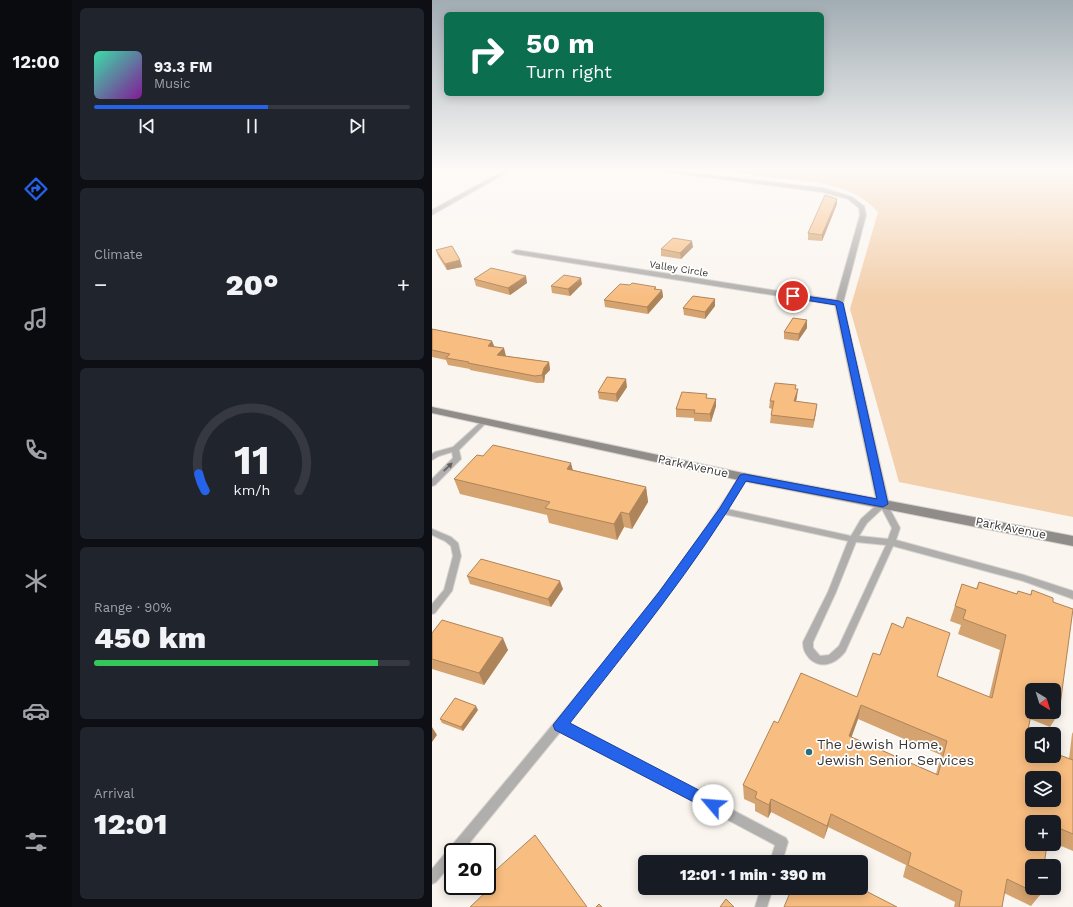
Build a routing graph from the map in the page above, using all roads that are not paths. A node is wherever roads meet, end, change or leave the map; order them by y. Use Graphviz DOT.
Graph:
graph roads {
  1 [pos="863,212"];
  2 [pos="516,252"];
  3 [pos="839,303"];
  4 [pos="432,410"];
  5 [pos="485,421"];
  6 [pos="456,448"];
  7 [pos="432,458"];
  8 [pos="744,477"];
  9 [pos="432,483"];
  10 [pos="883,504"];
  11 [pos="724,510"];
  12 [pos="432,532"];
  13 [pos="853,539"];
  14 [pos="1073,541"];
  15 [pos="891,542"];
  16 [pos="1073,595"];
  17 [pos="432,610"];
  18 [pos="560,725"];
  19 [pos="461,843"];
  20 [pos="778,855"];
  21 [pos="444,863"];
  22 [pos="432,878"];
  23 [pos="765,895"];
  24 [pos="761,907"];
  1 -- 3 [label="street"];
  2 -- 3 [label="street, Valley Circle"];
  3 -- 10 [label="street"];
  4 -- 5 [label="main road, Park Avenue"];
  5 -- 6 [label="lane"];
  5 -- 8 [label="main road, Park Avenue"];
  6 -- 7 [label="lane"];
  9 -- 6 [label="lane, one-way"];
  8 -- 10 [label="main road, Park Avenue"];
  8 -- 11 [label="lane"];
  10 -- 13 [label="lane"];
  10 -- 14 [label="main road, Park Avenue"];
  10 -- 15 [label="lane"];
  11 -- 13 [label="lane"];
  11 -- 18 [label="lane"];
  12 -- 17 [label="lane"];
  13 -- 15 [label="lane"];
  13 -- 15 [label="lane"];
  15 -- 16 [label="lane"];
  18 -- 19 [label="lane"];
  18 -- 20 [label="lane"];
  21 -- 22 [label="lane"];
  23 -- 24 [label="lane"];
}
